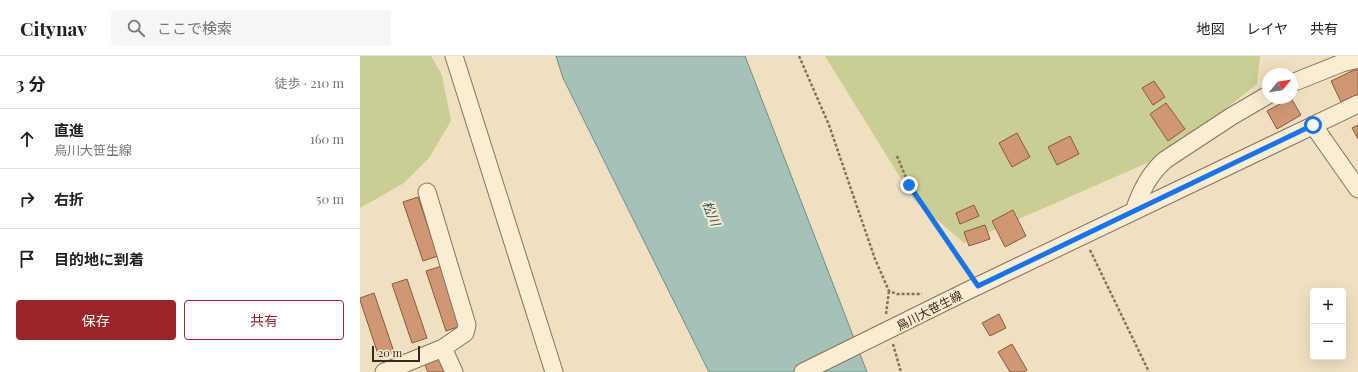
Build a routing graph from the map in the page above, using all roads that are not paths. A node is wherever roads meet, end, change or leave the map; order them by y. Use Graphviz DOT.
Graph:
graph roads {
  1 [pos="454,56"];
  2 [pos="1358,59"];
  3 [pos="1298,81"];
  4 [pos="1262,98"];
  5 [pos="1358,104"];
  6 [pos="1313,125"];
  7 [pos="1358,189"];
  8 [pos="427,192"];
  9 [pos="1134,211"];
  10 [pos="443,348"];
  11 [pos="384,372"];
  12 [pos="454,372"];
  13 [pos="554,372"];
  14 [pos="803,372"];
  1 -- 13 [label="street"];
  2 -- 3 [label="street"];
  4 -- 9 [label="street"];
  5 -- 6 [label="street, 鳥川大笹生線"];
  6 -- 7 [label="street"];
  6 -- 9 [label="street, 鳥川大笹生線"];
  8 -- 10 [label="street"];
  9 -- 14 [label="street, 鳥川大笹生線"];
  10 -- 11 [label="street"];
  10 -- 12 [label="street"];
}
